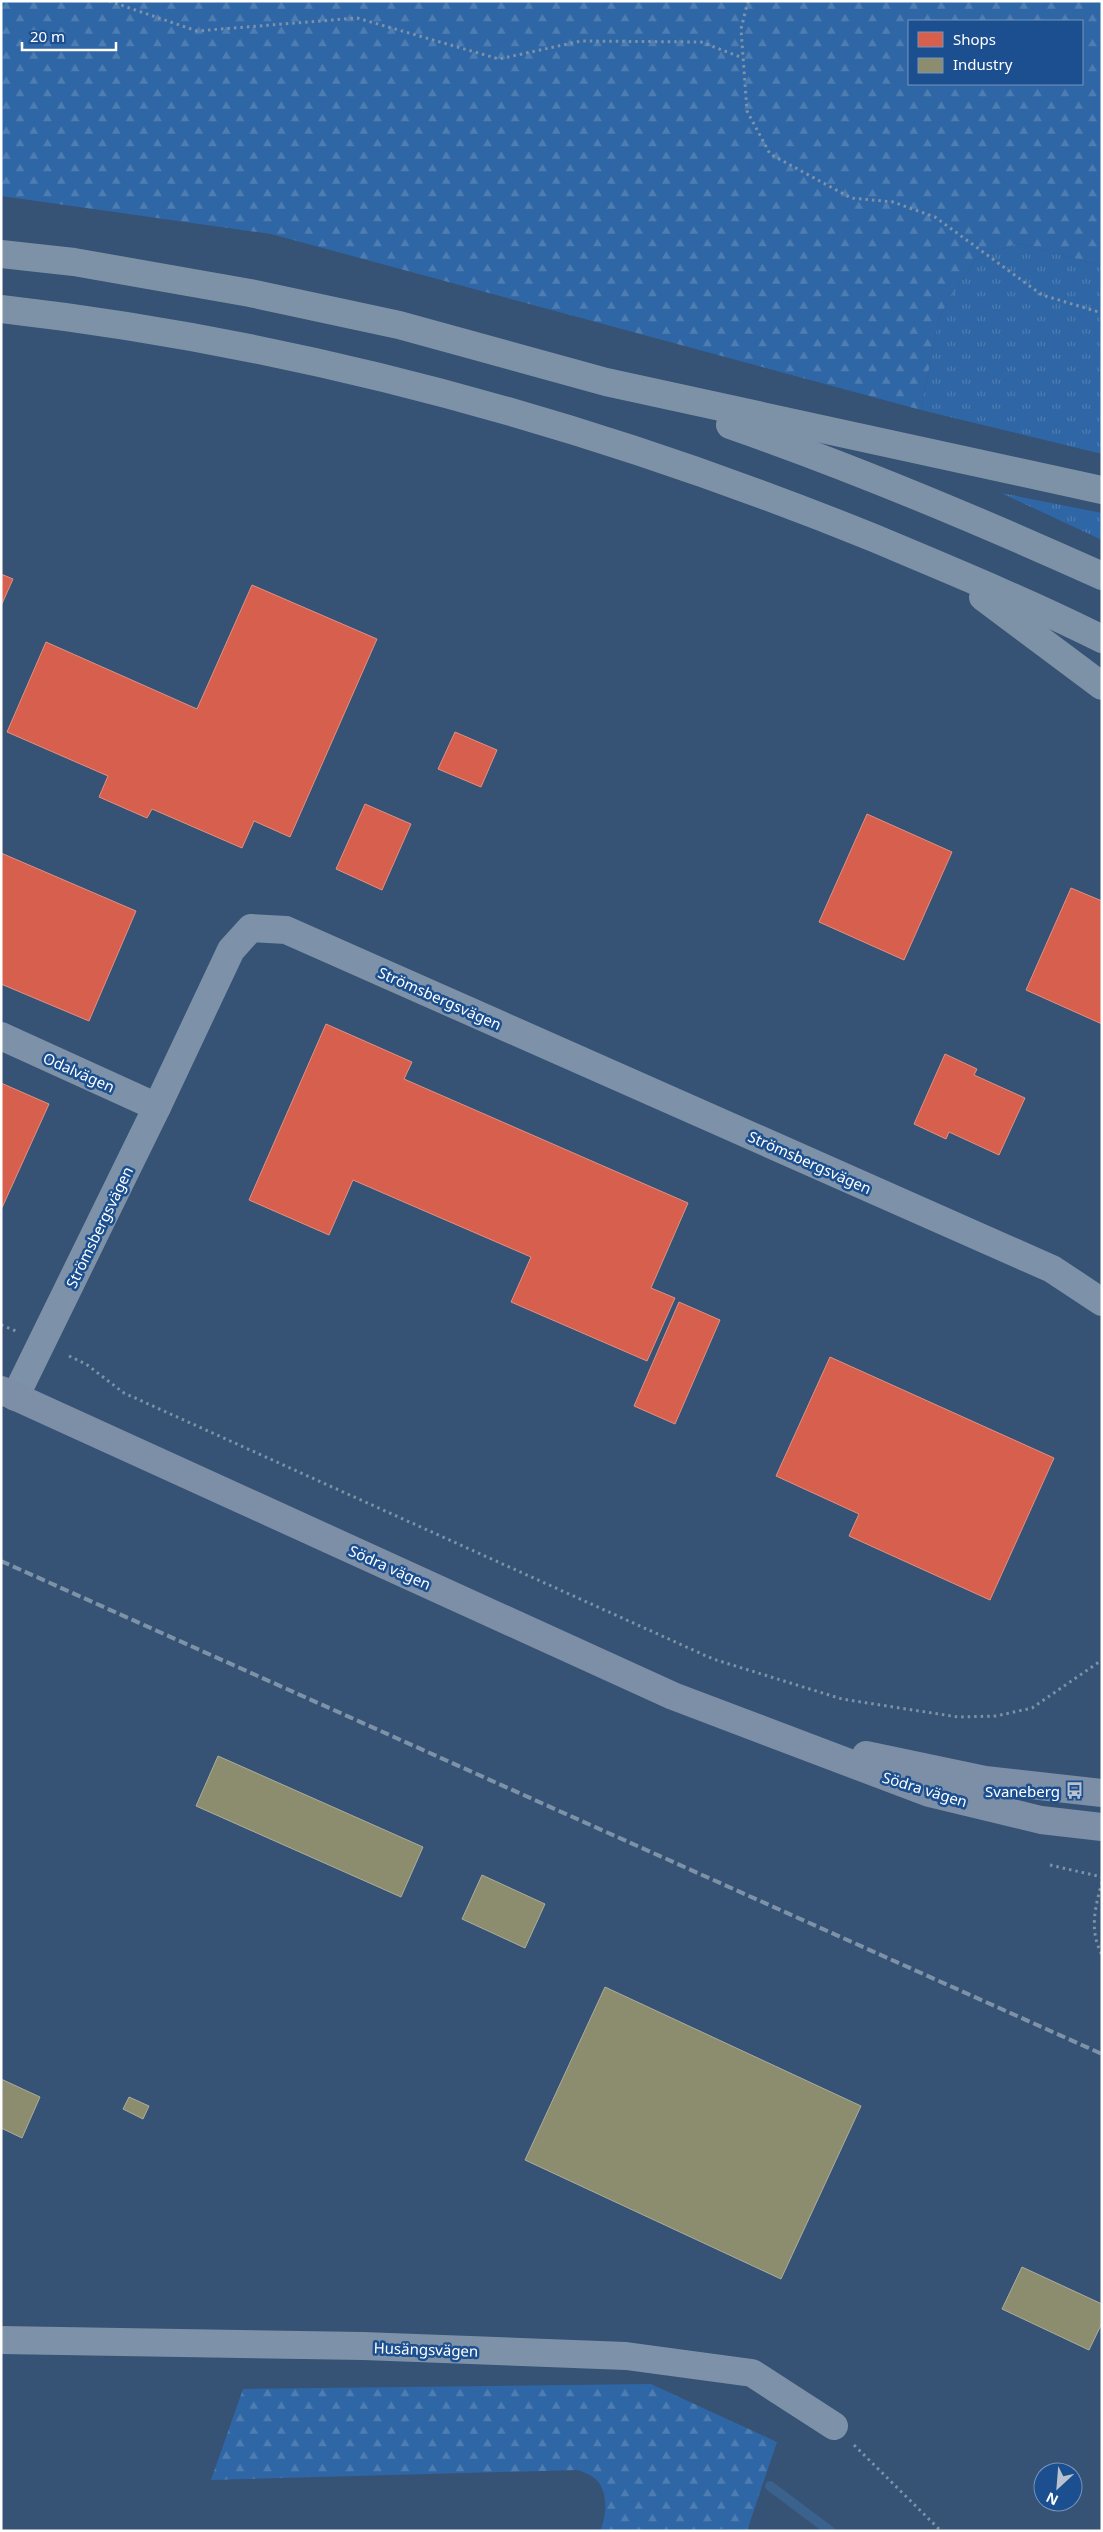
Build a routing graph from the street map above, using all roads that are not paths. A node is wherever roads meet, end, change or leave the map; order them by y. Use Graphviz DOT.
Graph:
graph roads {
  1 [pos="1,254"];
  2 [pos="1,309"];
  3 [pos="606,382"];
  4 [pos="1102,490"];
  5 [pos="941,566"];
  6 [pos="1102,576"];
  7 [pos="1102,640"];
  8 [pos="1102,686"];
  9 [pos="1,1036"];
  10 [pos="157,1107"];
  11 [pos="1102,1302"];
  12 [pos="8,1393"];
  13 [pos="782,1738"];
  14 [pos="1102,1793"];
  15 [pos="1102,1827"];
  16 [pos="1,2340"];
  17 [pos="834,2426"];
  1 -- 3 [label="highway"];
  2 -- 5 [label="highway"];
  3 -- 4 [label="highway"];
  3 -- 6 [label="highway"];
  5 -- 7 [label="highway"];
  5 -- 8 [label="highway"];
  9 -- 10 [label="street, Odalvägen"];
  10 -- 11 [label="street, Strömsbergsvägen"];
  10 -- 12 [label="street, Strömsbergsvägen"];
  12 -- 13 [label="main road, Södra vägen"];
  13 -- 14 [label="main road, Södra vägen"];
  13 -- 15 [label="main road, Södra vägen"];
  16 -- 17 [label="street, Husängsvägen"];
}
